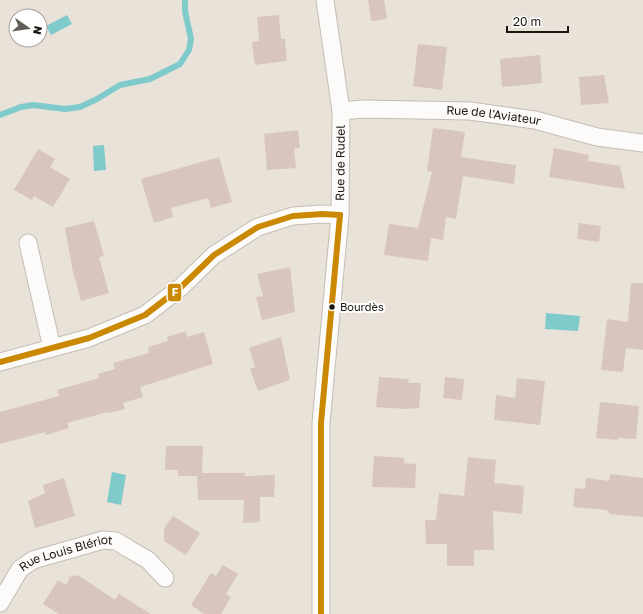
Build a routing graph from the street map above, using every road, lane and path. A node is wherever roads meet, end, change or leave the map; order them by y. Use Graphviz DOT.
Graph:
graph roads {
  1 [pos="324,0"];
  2 [pos="341,111"];
  3 [pos="643,143"];
  4 [pos="340,215"];
  5 [pos="28,243"];
  6 [pos="52,348"];
  7 [pos="0,362"];
  8 [pos="165,578"];
  9 [pos="0,603"];
  10 [pos="321,614"];
  1 -- 2 [label="street, Rue de Rudel"];
  2 -- 3 [label="street, Rue de l'Aviateur"];
  2 -- 4 [label="street, Rue de Rudel"];
  4 -- 6 [label="street"];
  4 -- 10 [label="street, Rue de Rudel"];
  5 -- 6 [label="street"];
  6 -- 7 [label="street"];
  8 -- 9 [label="street, Rue Louis Blériot"];
}
